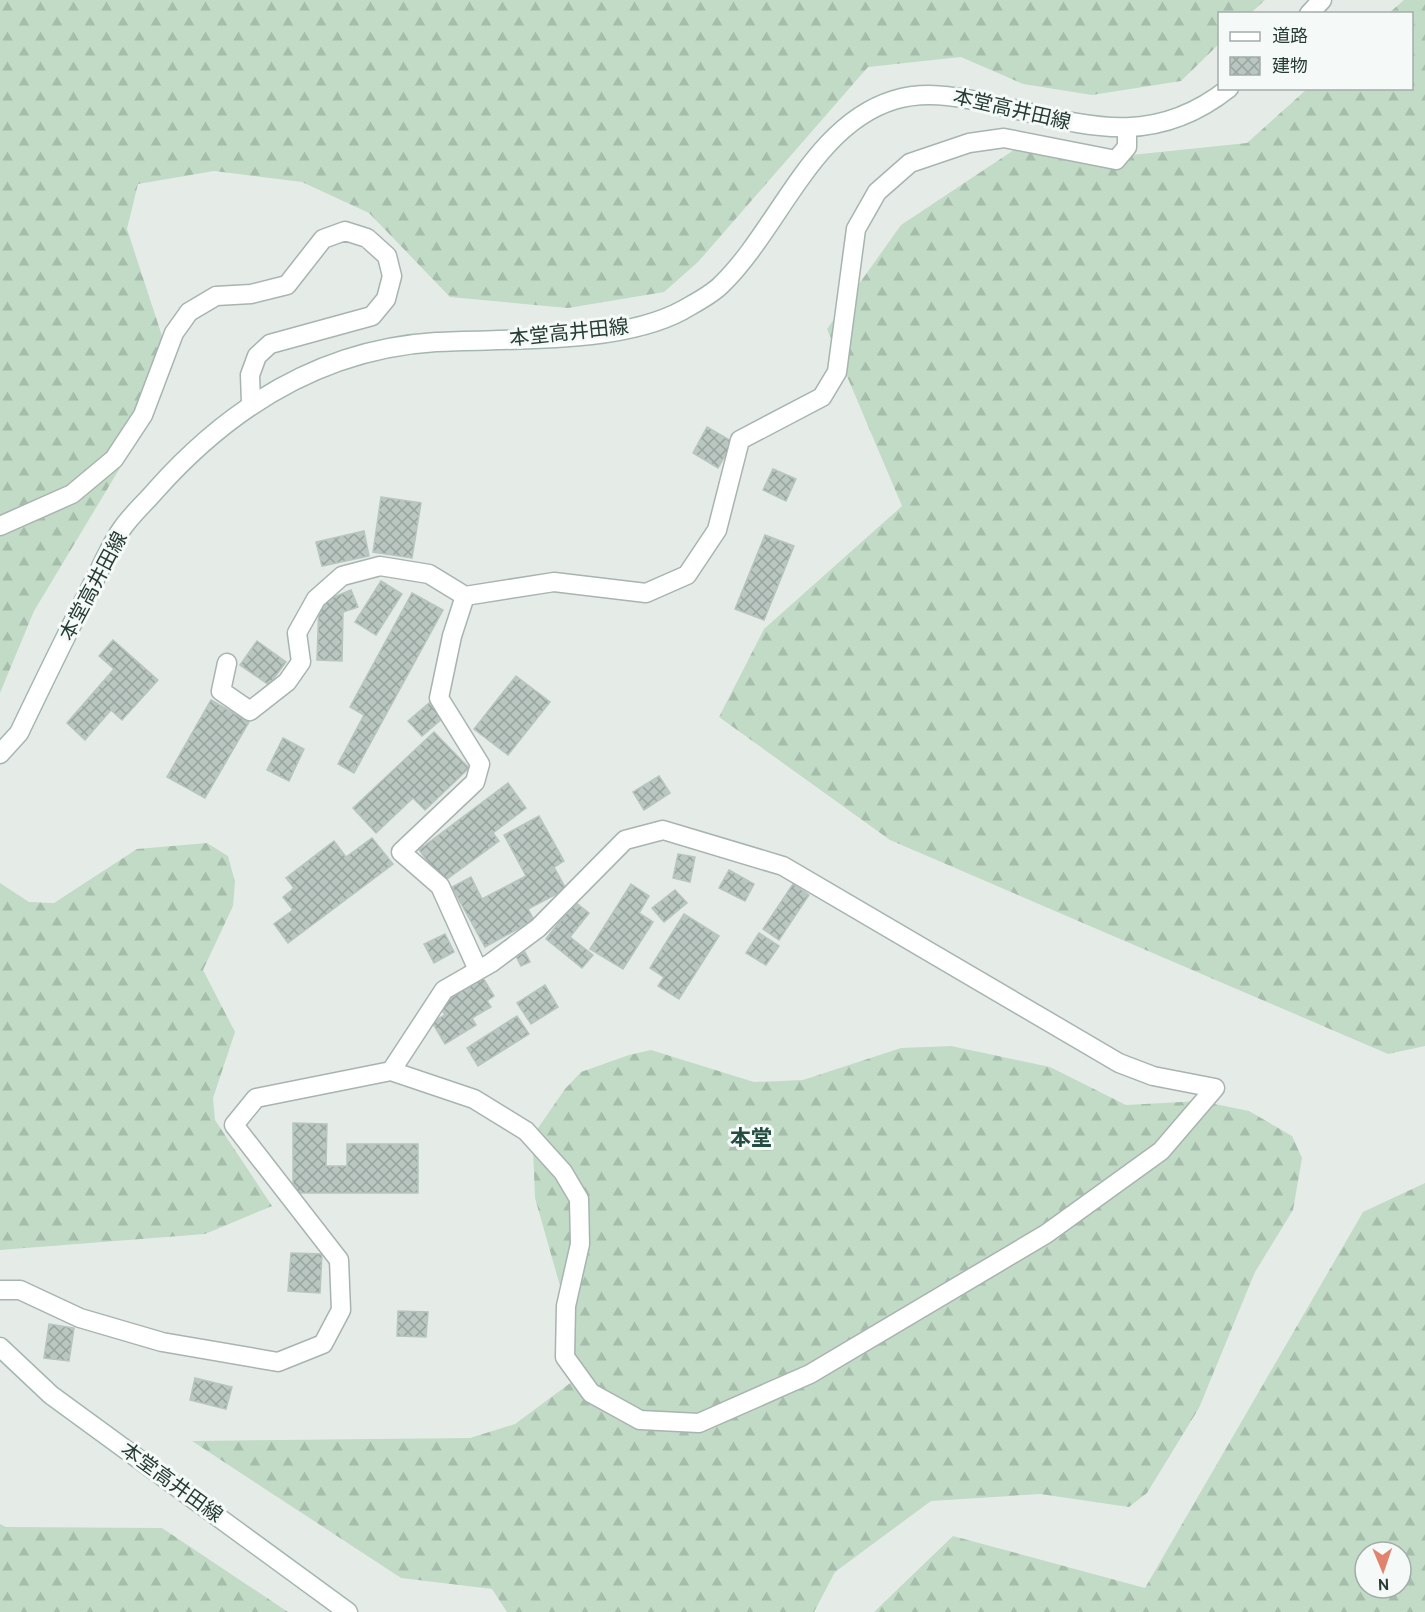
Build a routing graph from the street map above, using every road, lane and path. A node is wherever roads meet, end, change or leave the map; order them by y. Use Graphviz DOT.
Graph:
graph roads {
  1 [pos="1322,0"];
  2 [pos="1311,12"];
  3 [pos="1226,90"];
  4 [pos="1127,129"];
  5 [pos="251,403"];
  6 [pos="0,526"];
  7 [pos="465,596"];
  8 [pos="227,663"];
  9 [pos="0,754"];
  10 [pos="478,970"];
  11 [pos="391,1071"];
  12 [pos="0,1290"];
  13 [pos="0,1347"];
  14 [pos="348,1612"];
  1 -- 2 [label="street"];
  3 -- 4 [label="street, 本堂高井田線"];
  4 -- 5 [label="street, 本堂高井田線"];
  4 -- 7 [label="street"];
  5 -- 6 [label="street"];
  5 -- 9 [label="street, 本堂高井田線"];
  7 -- 8 [label="street"];
  7 -- 10 [label="street"];
  10 -- 11 [label="street"];
  10 -- 11 [label="street"];
  11 -- 12 [label="street"];
  13 -- 14 [label="street, 本堂高井田線"];
}
